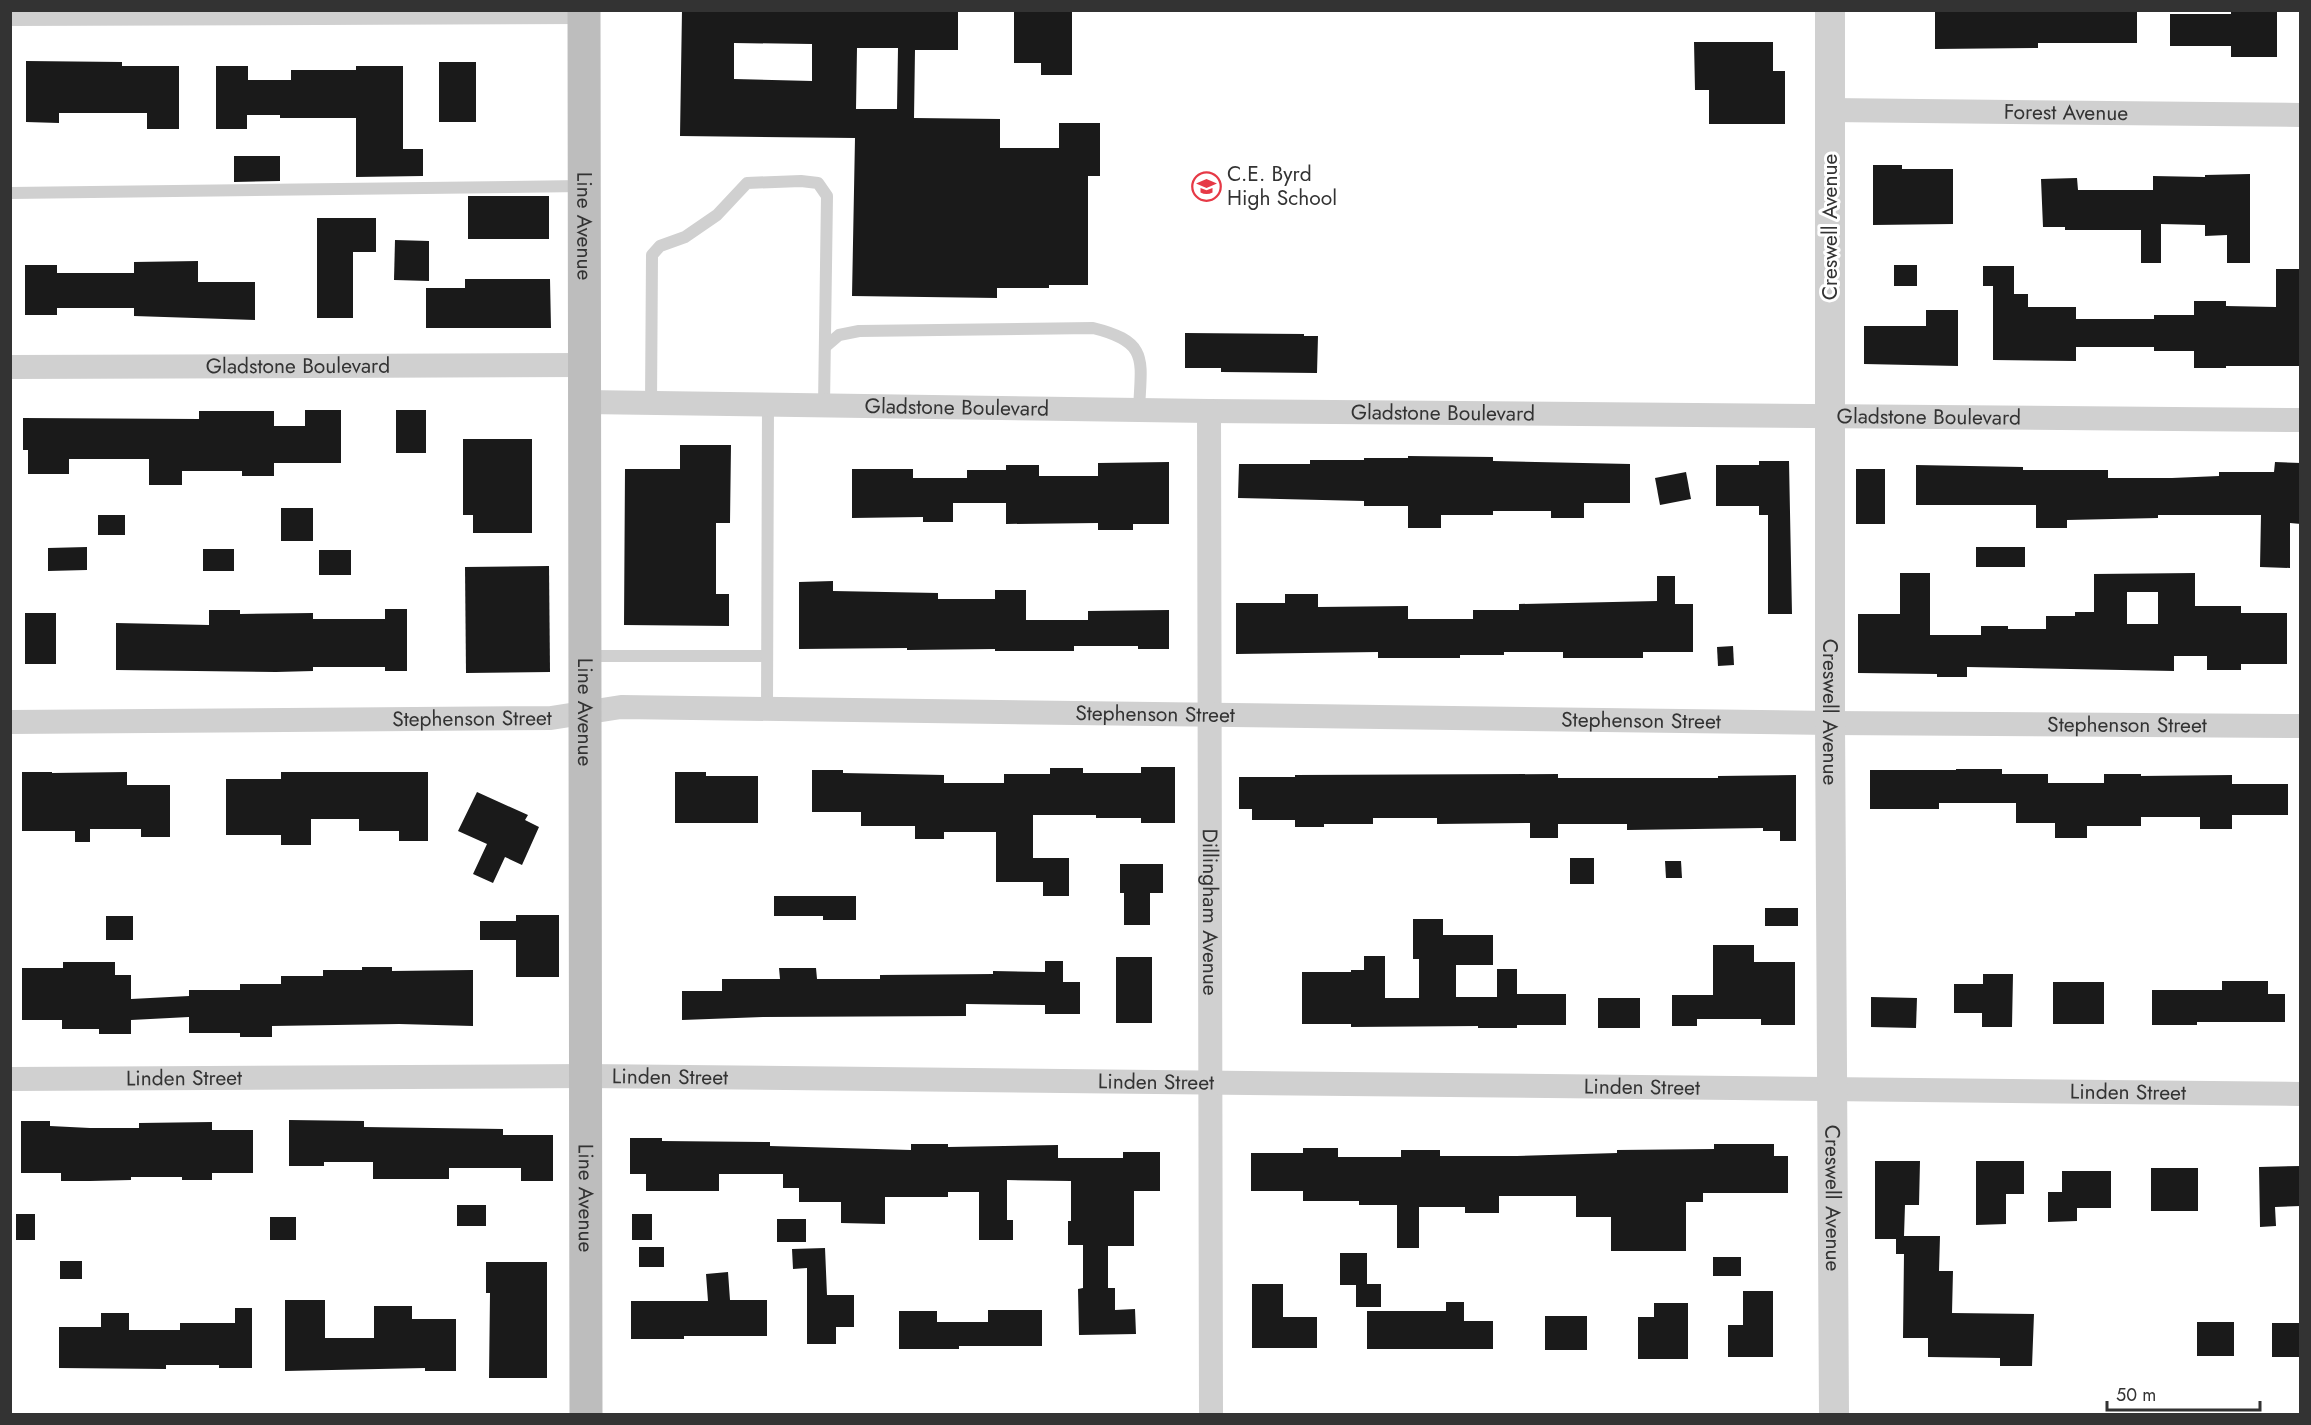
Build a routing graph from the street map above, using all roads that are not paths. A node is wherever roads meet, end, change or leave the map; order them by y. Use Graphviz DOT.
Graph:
graph roads {
  1 [pos="1830,10"];
  2 [pos="584,11"];
  3 [pos="10,14"];
  4 [pos="1830,110"];
  5 [pos="2301,115"];
  6 [pos="585,186"];
  7 [pos="10,193"];
  8 [pos="825,347"];
  9 [pos="585,365"];
  10 [pos="10,367"];
  11 [pos="585,402"];
  12 [pos="651,403"];
  13 [pos="768,404"];
  14 [pos="824,405"];
  15 [pos="1139,410"];
  16 [pos="1209,411"];
  17 [pos="1830,416"];
  18 [pos="2301,420"];
  19 [pos="585,656"];
  20 [pos="767,656"];
  21 [pos="767,709"];
  22 [pos="585,712"];
  23 [pos="1210,715"];
  24 [pos="10,722"];
  25 [pos="1830,723"];
  26 [pos="2301,726"];
  27 [pos="586,1076"];
  28 [pos="10,1079"];
  29 [pos="1210,1084"];
  30 [pos="1832,1089"];
  31 [pos="2301,1094"];
  32 [pos="586,1414"];
  33 [pos="1211,1414"];
  34 [pos="1834,1414"];
  1 -- 4 [label="street, Creswell Avenue"];
  2 -- 3 [label="street"];
  2 -- 6 [label="main road, Line Avenue"];
  4 -- 5 [label="street, Forest Avenue"];
  4 -- 17 [label="street, Creswell Avenue"];
  6 -- 7 [label="lane"];
  6 -- 9 [label="main road, Line Avenue"];
  8 -- 12 [label="lane"];
  8 -- 14 [label="lane"];
  8 -- 15 [label="lane"];
  9 -- 10 [label="street, Gladstone Boulevard"];
  9 -- 11 [label="main road, Line Avenue"];
  11 -- 12 [label="street, Gladstone Boulevard"];
  11 -- 19 [label="main road, Line Avenue"];
  12 -- 13 [label="street, Gladstone Boulevard"];
  13 -- 14 [label="street, Gladstone Boulevard"];
  13 -- 20 [label="lane"];
  14 -- 15 [label="street, Gladstone Boulevard"];
  15 -- 16 [label="street, Gladstone Boulevard"];
  16 -- 17 [label="street, Gladstone Boulevard"];
  16 -- 23 [label="street, Dillingham Avenue"];
  17 -- 18 [label="street, Gladstone Boulevard"];
  17 -- 25 [label="street, Creswell Avenue"];
  19 -- 20 [label="lane"];
  19 -- 22 [label="main road, Line Avenue"];
  20 -- 21 [label="lane"];
  21 -- 22 [label="street, Stephenson Street"];
  21 -- 23 [label="street, Stephenson Street"];
  22 -- 24 [label="street, Stephenson Street"];
  22 -- 27 [label="main road, Line Avenue"];
  23 -- 25 [label="street, Stephenson Street"];
  23 -- 29 [label="street, Dillingham Avenue"];
  25 -- 26 [label="street, Stephenson Street"];
  25 -- 30 [label="street, Creswell Avenue"];
  27 -- 28 [label="street, Linden Street"];
  27 -- 29 [label="street, Linden Street"];
  27 -- 32 [label="main road, Line Avenue"];
  29 -- 30 [label="street, Linden Street"];
  29 -- 33 [label="street, Dillingham Avenue"];
  30 -- 31 [label="street, Linden Street"];
  30 -- 34 [label="street, Creswell Avenue"];
}
